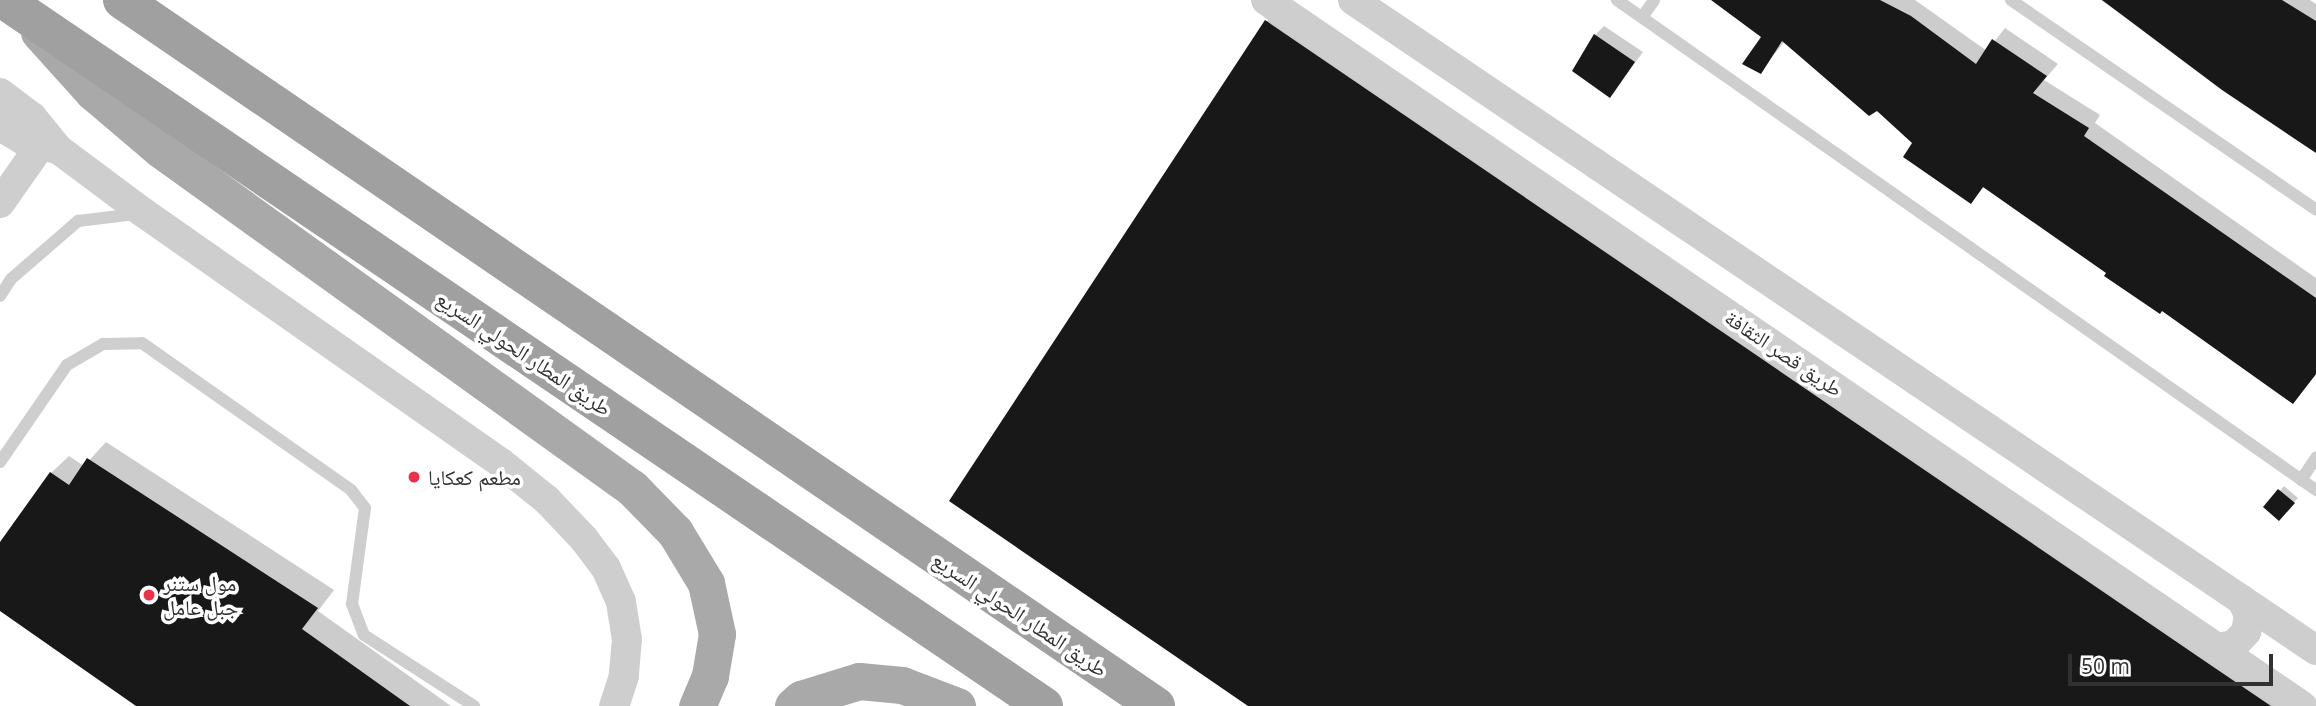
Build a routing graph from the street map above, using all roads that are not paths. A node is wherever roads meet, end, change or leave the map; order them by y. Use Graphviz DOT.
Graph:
graph roads {
  1 [pos="122,0"];
  2 [pos="1266,0"];
  3 [pos="1353,0"];
  4 [pos="1617,0"];
  5 [pos="1654,0"];
  6 [pos="2011,0"];
  7 [pos="12,5"];
  8 [pos="1643,16"];
  9 [pos="0,93"];
  10 [pos="0,126"];
  11 [pos="49,147"];
  12 [pos="0,203"];
  13 [pos="2316,210"];
  14 [pos="144,213"];
  15 [pos="0,296"];
  16 [pos="2316,458"];
  17 [pos="0,462"];
  18 [pos="2301,480"];
  19 [pos="2316,490"];
  20 [pos="2242,600"];
  21 [pos="2216,648"];
  22 [pos="2316,650"];
  23 [pos="2316,692"];
  24 [pos="474,706"];
  25 [pos="614,706"];
  26 [pos="697,706"];
  27 [pos="793,706"];
  28 [pos="957,706"];
  29 [pos="1044,706"];
  30 [pos="1156,706"];
  31 [pos="2302,706"];
  32 [pos="2315,706"];
  1 -- 30 [label="highway, طريق المطار الحولي السريع"];
  2 -- 21 [label="street, طريق قصر الثقافة"];
  3 -- 20 [label="street"];
  4 -- 8 [label="lane"];
  5 -- 8 [label="lane"];
  6 -- 13 [label="lane"];
  7 -- 26 [label="main road"];
  7 -- 29 [label="highway, طريق المطار الحولي السريع"];
  8 -- 18 [label="lane"];
  9 -- 11 [label="street"];
  10 -- 11 [label="street"];
  11 -- 12 [label="street"];
  11 -- 14 [label="street"];
  14 -- 15 [label="lane"];
  14 -- 25 [label="street"];
  16 -- 18 [label="lane"];
  17 -- 24 [label="lane"];
  18 -- 19 [label="lane"];
  20 -- 21 [label="street"];
  20 -- 22 [label="street"];
  21 -- 31 [label="street, طريق قصر الثقافة"];
  23 -- 32 [label="street"];
  27 -- 28 [label="main road"];
}
